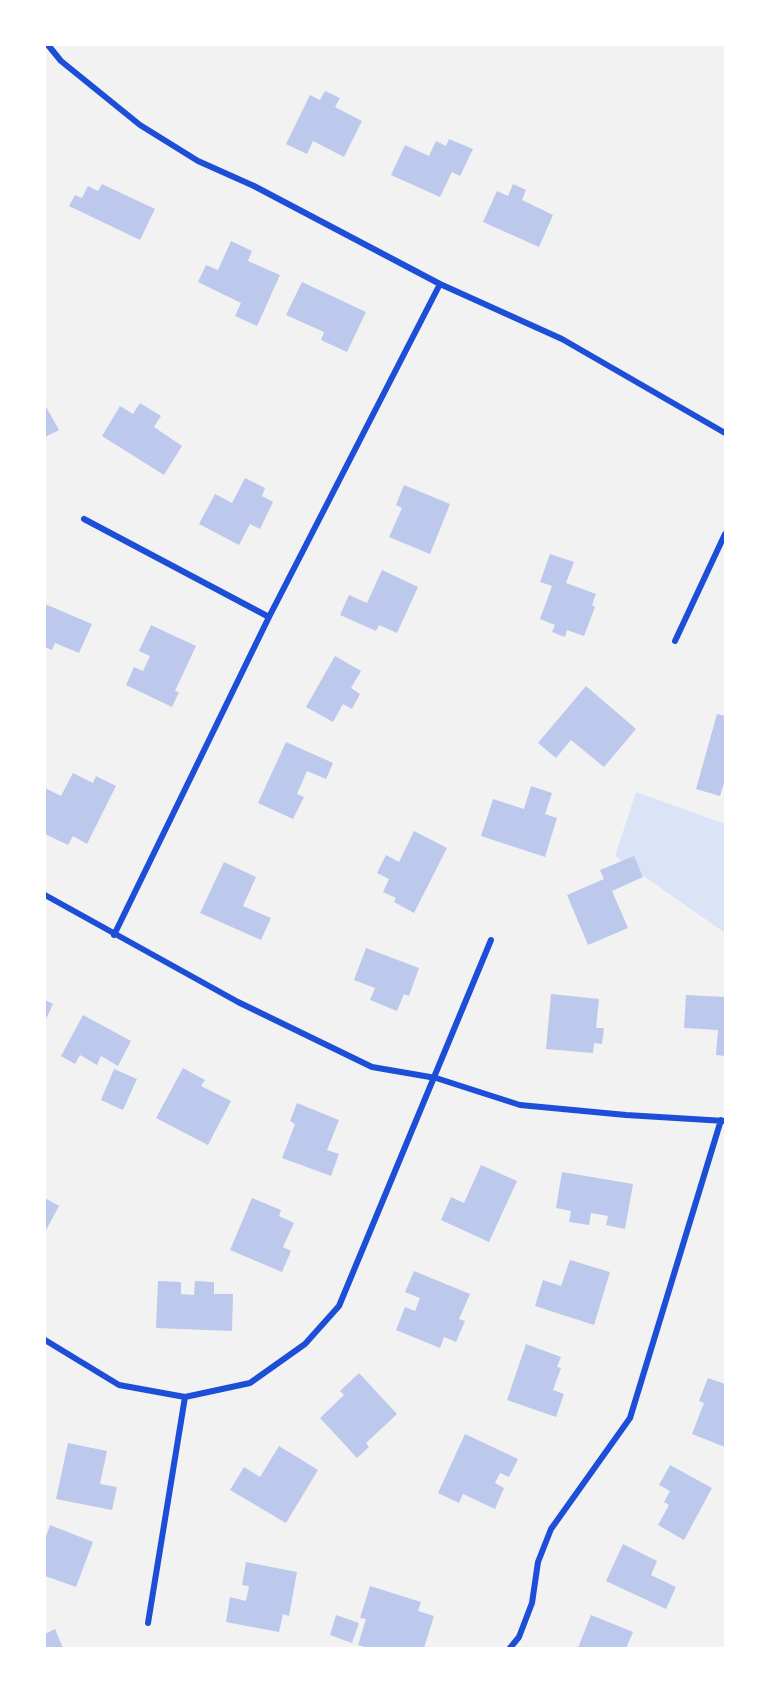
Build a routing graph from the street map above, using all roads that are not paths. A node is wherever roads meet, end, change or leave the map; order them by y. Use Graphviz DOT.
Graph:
graph roads {
  1 [pos="48,45"];
  2 [pos="440,284"];
  3 [pos="725,433"];
  4 [pos="84,519"];
  5 [pos="725,534"];
  6 [pos="269,617"];
  7 [pos="675,641"];
  8 [pos="45,895"];
  9 [pos="114,935"];
  10 [pos="491,940"];
  11 [pos="436,1078"];
  12 [pos="723,1120"];
  13 [pos="45,1340"];
  14 [pos="184,1397"];
  15 [pos="148,1623"];
  16 [pos="510,1648"];
  1 -- 2 [label="street"];
  2 -- 3 [label="street"];
  2 -- 6 [label="street"];
  4 -- 6 [label="street"];
  5 -- 7 [label="street"];
  6 -- 9 [label="street"];
  8 -- 9 [label="street"];
  9 -- 11 [label="street"];
  10 -- 11 [label="street"];
  11 -- 12 [label="street"];
  11 -- 14 [label="street"];
  12 -- 16 [label="street"];
  13 -- 14 [label="street"];
  14 -- 15 [label="street"];
}
